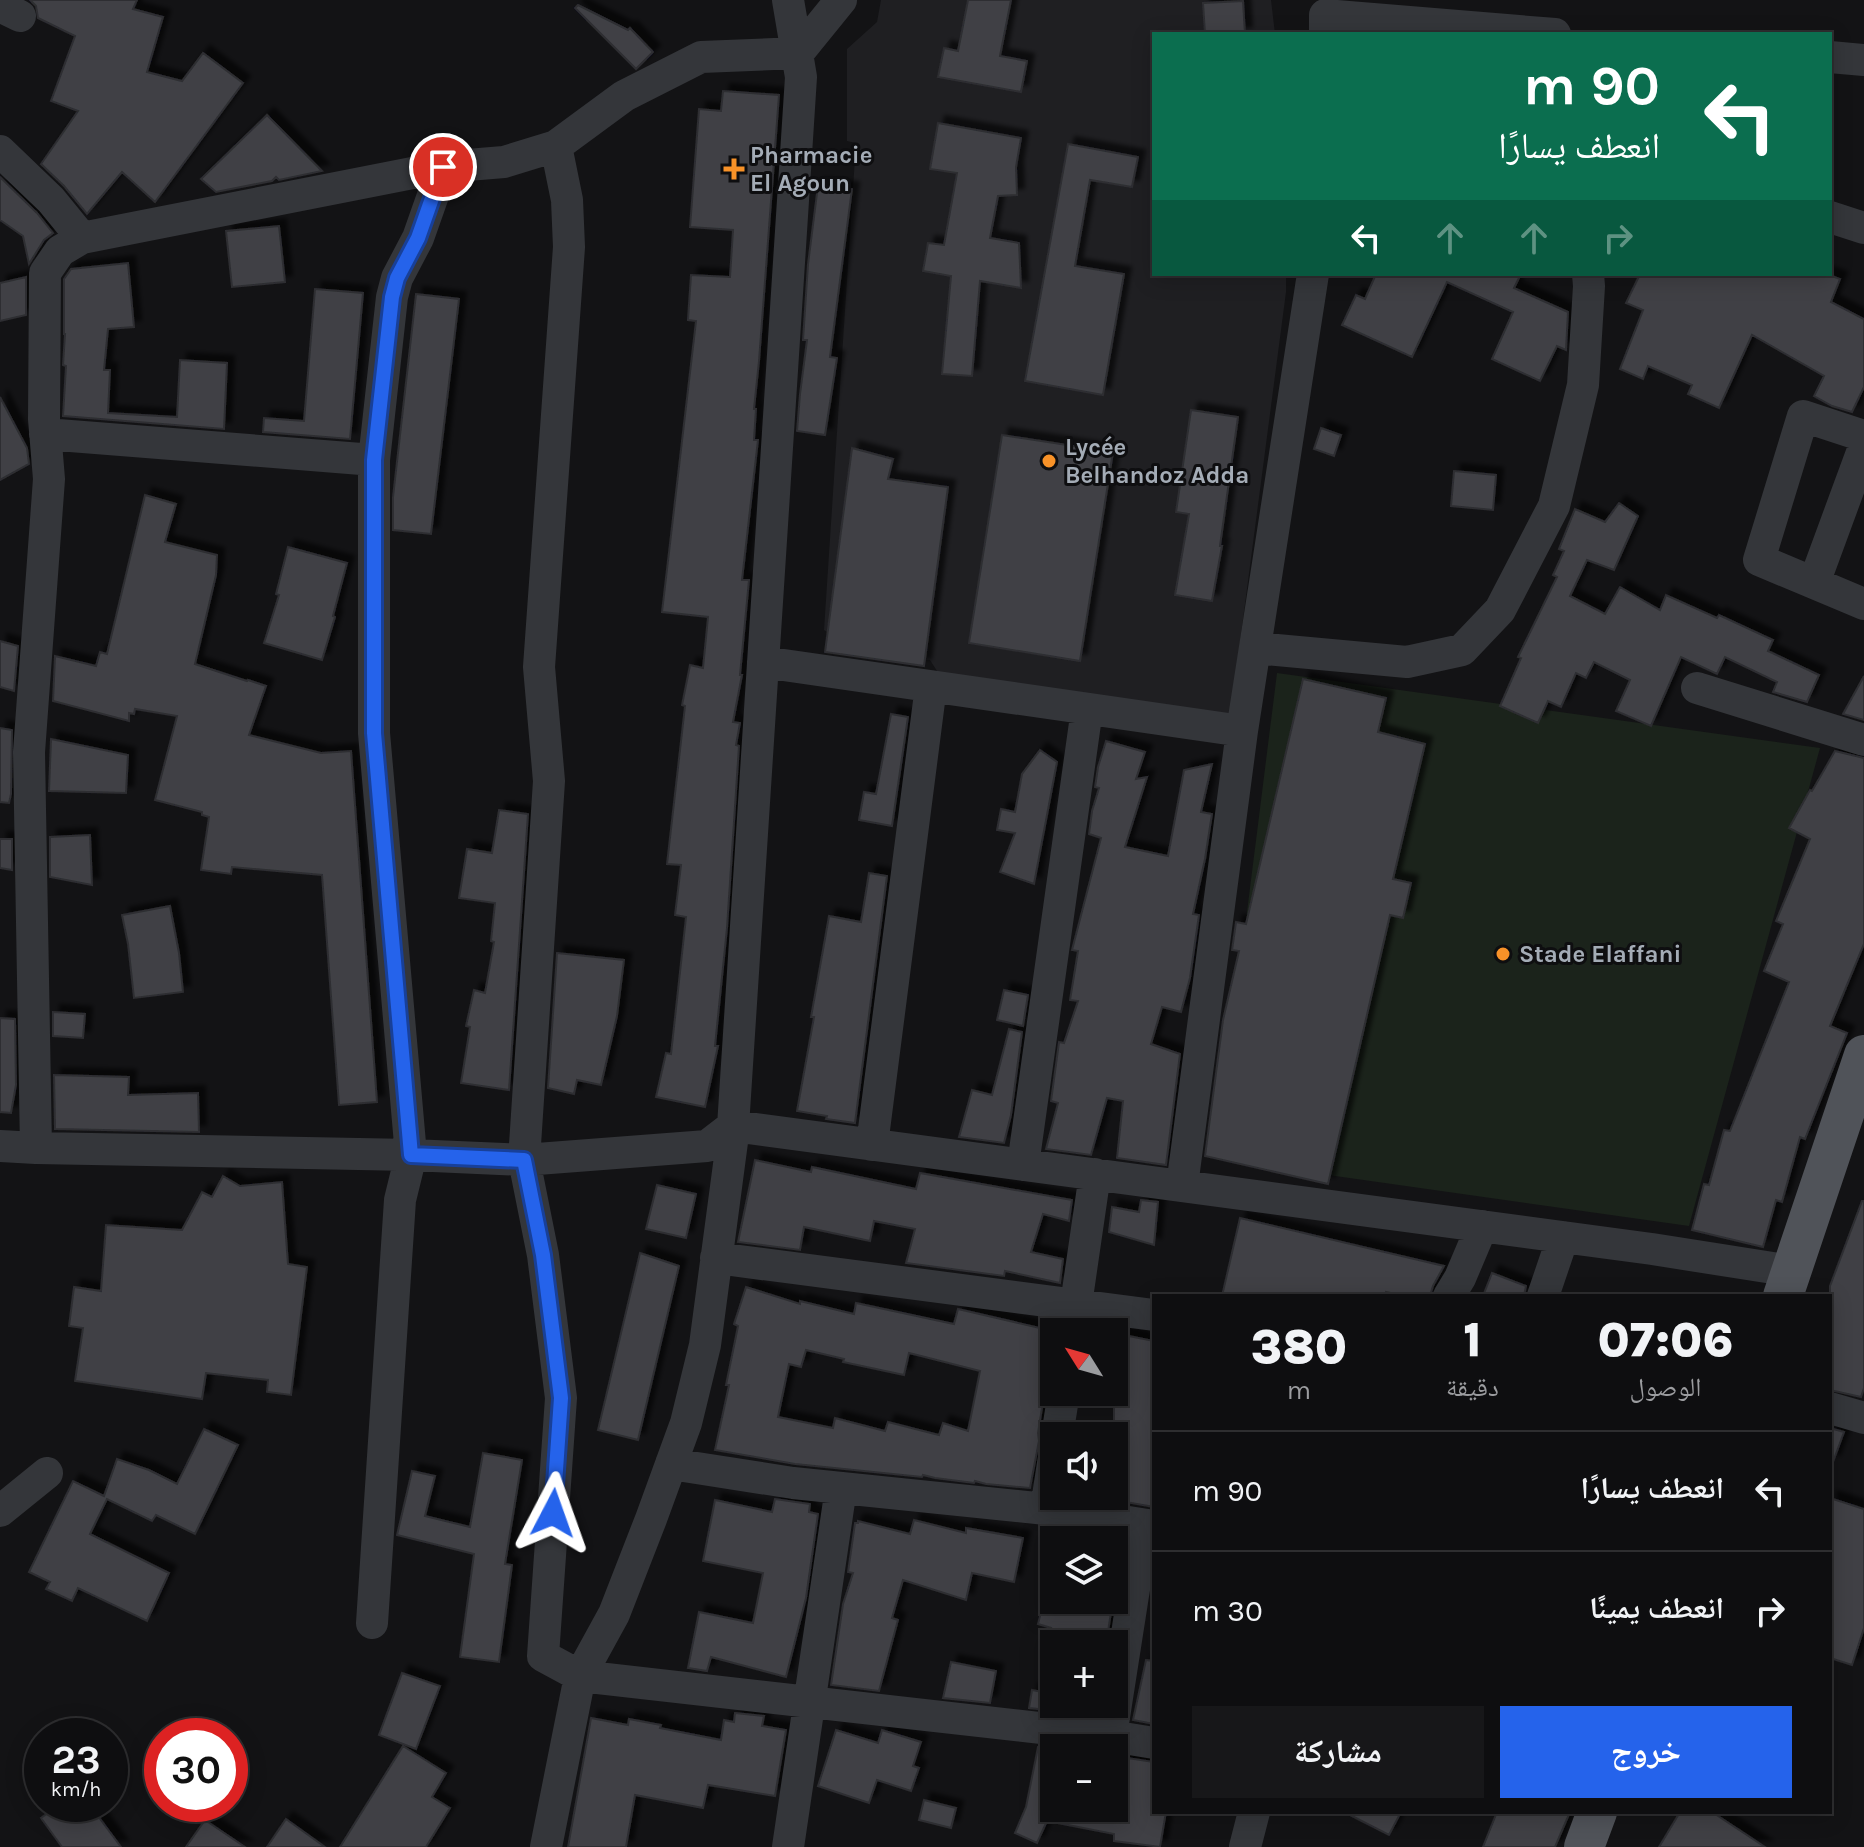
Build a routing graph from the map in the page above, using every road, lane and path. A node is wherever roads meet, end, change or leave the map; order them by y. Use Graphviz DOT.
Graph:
graph roads {
  1 [pos="788,0"];
  2 [pos="841,0"];
  3 [pos="1326,16"];
  4 [pos="1530,32"];
  5 [pos="798,53"];
  6 [pos="1832,57"];
  7 [pos="1864,60"];
  8 [pos="556,146"];
  9 [pos="0,151"];
  10 [pos="443,167"];
  11 [pos="1832,218"];
  12 [pos="1864,228"];
  13 [pos="82,238"];
  14 [pos="1313,276"];
  15 [pos="1588,276"];
  16 [pos="45,434"];
  17 [pos="1864,436"];
  18 [pos="1864,447"];
  19 [pos="374,460"];
  20 [pos="1814,583"];
  21 [pos="1864,604"];
  22 [pos="1255,648"];
  23 [pos="763,662"];
  24 [pos="931,686"];
  25 [pos="1697,688"];
  26 [pos="1087,709"];
  27 [pos="1242,731"];
  28 [pos="1864,740"];
  29 [pos="1864,1055"];
  30 [pos="733,1126"];
  31 [pos="872,1145"];
  32 [pos="0,1146"];
  33 [pos="36,1148"];
  34 [pos="411,1155"];
  35 [pos="524,1160"];
  36 [pos="1023,1165"];
  37 [pos="1095,1174"];
  38 [pos="1182,1186"];
  39 [pos="1482,1226"];
  40 [pos="1563,1237"];
  41 [pos="716,1258"];
  42 [pos="1788,1284"];
  43 [pos="1450,1294"];
  44 [pos="1544,1294"];
  45 [pos="1152,1315"];
  46 [pos="1068,1318"];
  47 [pos="1074,1318"];
  48 [pos="1094,1318"];
  49 [pos="1832,1409"];
  50 [pos="1864,1418"];
  51 [pos="671,1464"];
  52 [pos="47,1473"];
  53 [pos="841,1488"];
  54 [pos="1040,1508"];
  55 [pos="1052,1510"];
  56 [pos="0,1511"];
  57 [pos="1149,1526"];
  58 [pos="372,1623"];
  59 [pos="580,1676"];
  60 [pos="809,1702"];
  61 [pos="1093,1734"];
  62 [pos="1111,1734"];
  63 [pos="1128,1739"];
  64 [pos="1152,1743"];
  65 [pos="1253,1814"];
  66 [pos="1596,1814"];
  67 [pos="546,1847"];
  68 [pos="788,1847"];
  69 [pos="1245,1847"];
  70 [pos="1584,1847"];
  1 -- 5 [label="street"];
  2 -- 5 [label="street"];
  3 -- 4 [label="street"];
  5 -- 8 [label="street"];
  5 -- 23 [label="street"];
  6 -- 7 [label="street"];
  8 -- 10 [label="street"];
  8 -- 35 [label="street"];
  9 -- 13 [label="street"];
  10 -- 13 [label="street"];
  10 -- 19 [label="street"];
  11 -- 12 [label="street"];
  13 -- 16 [label="street"];
  14 -- 22 [label="street"];
  15 -- 22 [label="street"];
  16 -- 19 [label="street"];
  16 -- 33 [label="street"];
  17 -- 20 [label="street"];
  18 -- 20 [label="street"];
  19 -- 34 [label="street"];
  20 -- 21 [label="street"];
  22 -- 27 [label="street"];
  23 -- 24 [label="street"];
  23 -- 30 [label="street"];
  24 -- 26 [label="street"];
  24 -- 31 [label="street"];
  25 -- 28 [label="street"];
  26 -- 27 [label="street"];
  26 -- 36 [label="street"];
  27 -- 38 [label="street"];
  29 -- 42 [label="main road"];
  30 -- 31 [label="street"];
  30 -- 35 [label="street"];
  30 -- 41 [label="street"];
  31 -- 36 [label="street"];
  32 -- 33 [label="street"];
  33 -- 34 [label="street"];
  34 -- 35 [label="street"];
  34 -- 58 [label="street"];
  35 -- 59 [label="street"];
  36 -- 37 [label="street"];
  37 -- 38 [label="street"];
  37 -- 47 [label="street"];
  38 -- 39 [label="street"];
  39 -- 40 [label="street"];
  39 -- 43 [label="street"];
  40 -- 42 [label="street"];
  40 -- 44 [label="street"];
  41 -- 46 [label="street"];
  41 -- 51 [label="street"];
  45 -- 48 [label="street"];
  49 -- 50 [label="street"];
  51 -- 53 [label="street"];
  51 -- 59 [label="street"];
  52 -- 56 [label="street"];
  53 -- 54 [label="street"];
  53 -- 60 [label="street"];
  55 -- 57 [label="street"];
  57 -- 62 [label="street"];
  59 -- 60 [label="street"];
  59 -- 67 [label="street"];
  60 -- 61 [label="street"];
  60 -- 68 [label="street"];
  63 -- 64 [label="street"];
  65 -- 69 [label="street"];
  66 -- 70 [label="main road"];
}
